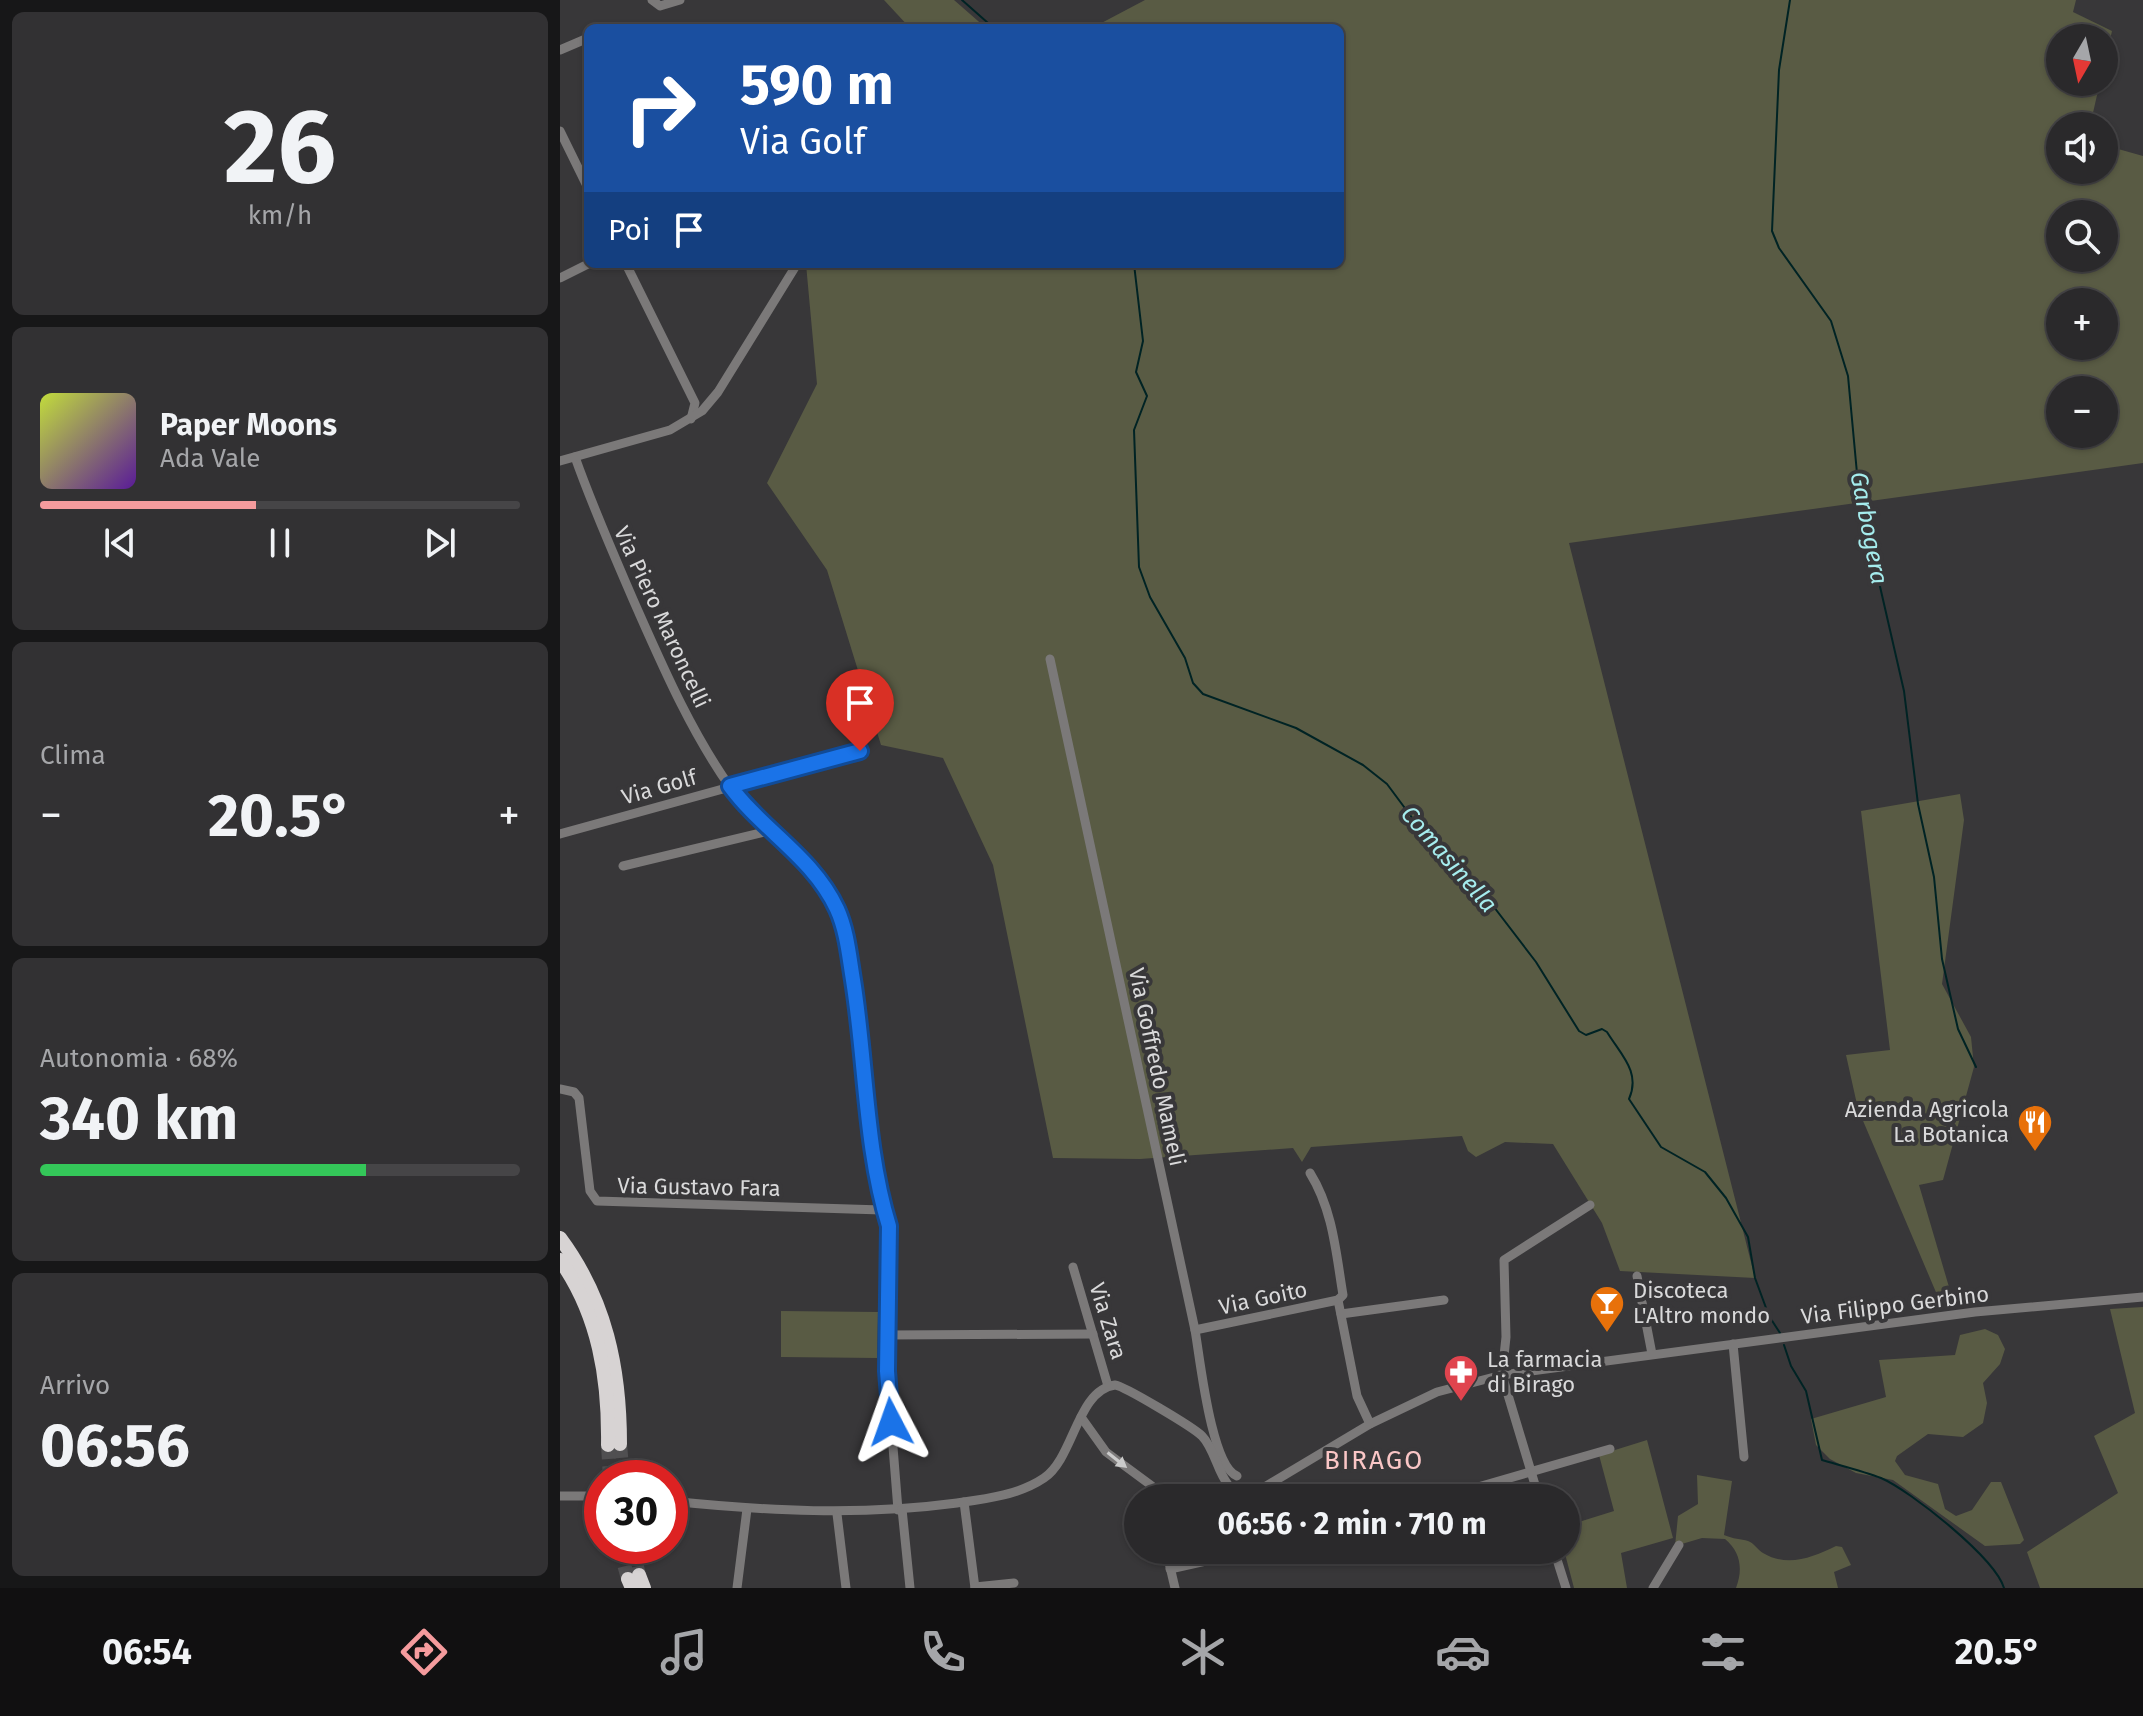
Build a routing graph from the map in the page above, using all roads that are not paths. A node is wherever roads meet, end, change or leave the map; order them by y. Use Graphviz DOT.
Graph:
graph roads {
  1 [pos="680,0"];
  2 [pos="655,2"];
  3 [pos="584,40"];
  4 [pos="560,50"];
  5 [pos="560,131"];
  6 [pos="584,180"];
  7 [pos="584,266"];
  8 [pos="628,268"];
  9 [pos="795,268"];
  10 [pos="560,278"];
  11 [pos="691,419"];
  12 [pos="575,457"];
  13 [pos="560,461"];
  14 [pos="1050,659"];
  15 [pos="860,751"];
  16 [pos="730,786"];
  17 [pos="773,830"];
  18 [pos="560,834"];
  19 [pos="623,866"];
  20 [pos="560,1089"];
  21 [pos="1310,1173"];
  22 [pos="1590,1205"];
  23 [pos="882,1210"];
  24 [pos="560,1238"];
  25 [pos="560,1260"];
  26 [pos="1073,1267"];
  27 [pos="1637,1276"];
  28 [pos="2143,1297"];
  29 [pos="1338,1300"];
  30 [pos="1444,1300"];
  31 [pos="1341,1314"];
  32 [pos="1195,1330"];
  33 [pos="1093,1334"];
  34 [pos="888,1335"];
  35 [pos="1733,1344"];
  36 [pos="1652,1354"];
  37 [pos="1502,1375"];
  38 [pos="1108,1386"];
  39 [pos="1081,1417"];
  40 [pos="1370,1424"];
  41 [pos="1610,1449"];
  42 [pos="1744,1457"];
  43 [pos="1531,1473"];
  44 [pos="1237,1476"];
  45 [pos="1149,1484"];
  46 [pos="1228,1484"];
  47 [pos="1273,1484"];
  48 [pos="1491,1484"];
  49 [pos="1535,1484"];
  50 [pos="560,1496"];
  51 [pos="584,1496"];
  52 [pos="964,1502"];
  53 [pos="688,1503"];
  54 [pos="747,1509"];
  55 [pos="900,1510"];
  56 [pos="837,1514"];
  57 [pos="1679,1545"];
  58 [pos="1169,1564"];
  59 [pos="1192,1564"];
  60 [pos="1558,1564"];
  61 [pos="1170,1569"];
  62 [pos="1014,1583"];
  63 [pos="737,1588"];
  64 [pos="846,1588"];
  65 [pos="910,1588"];
  66 [pos="975,1588"];
  67 [pos="1175,1588"];
  68 [pos="1566,1588"];
  69 [pos="1653,1588"];
  1 -- 2 [label="street"];
  3 -- 4 [label="street"];
  5 -- 6 [label="street"];
  7 -- 10 [label="street"];
  8 -- 11 [label="street"];
  9 -- 11 [label="street"];
  11 -- 12 [label="street"];
  12 -- 13 [label="street"];
  12 -- 16 [label="street, Via Piero Maroncelli"];
  14 -- 32 [label="street, Via Goffredo Mameli"];
  15 -- 16 [label="street, Via Golf"];
  16 -- 17 [label="street, Via Piero Maroncelli"];
  16 -- 18 [label="street, Via Golf"];
  17 -- 19 [label="street"];
  17 -- 23 [label="street, Via Piero Maroncelli"];
  20 -- 23 [label="street, Via Gustavo Fara"];
  21 -- 29 [label="street"];
  22 -- 37 [label="street"];
  23 -- 34 [label="street, Via Piero Maroncelli"];
  24 -- 25 [label="highway"];
  26 -- 33 [label="street, Via Zara"];
  27 -- 36 [label="street"];
  28 -- 35 [label="street, Via Filippo Gerbino"];
  29 -- 31 [label="street"];
  29 -- 32 [label="street, Via Goito"];
  30 -- 31 [label="street"];
  31 -- 40 [label="street"];
  32 -- 44 [label="street, Via Goffredo Mameli"];
  33 -- 34 [label="street"];
  33 -- 38 [label="street, Via Zara"];
  34 -- 55 [label="street, Via Piero Maroncelli"];
  35 -- 36 [label="street, Via Filippo Gerbino"];
  35 -- 42 [label="street"];
  36 -- 37 [label="street, Via Filippo Gerbino"];
  37 -- 40 [label="street, Via Filippo Gerbino"];
  37 -- 43 [label="street"];
  38 -- 39 [label="street"];
  38 -- 46 [label="street, Via Filippo Gerbino"];
  39 -- 45 [label="street, one-way"];
  39 -- 52 [label="street"];
  40 -- 47 [label="street, Via Filippo Gerbino"];
  41 -- 43 [label="street"];
  43 -- 48 [label="street"];
  43 -- 49 [label="street"];
  50 -- 51 [label="street"];
  52 -- 55 [label="street"];
  52 -- 66 [label="street"];
  53 -- 54 [label="street"];
  54 -- 56 [label="street"];
  54 -- 63 [label="street"];
  55 -- 56 [label="street"];
  55 -- 65 [label="street, Via Piero Maroncelli"];
  56 -- 64 [label="street"];
  57 -- 69 [label="street"];
  58 -- 61 [label="street"];
  59 -- 61 [label="street"];
  60 -- 68 [label="street"];
  61 -- 67 [label="street"];
  62 -- 66 [label="street"];
}
